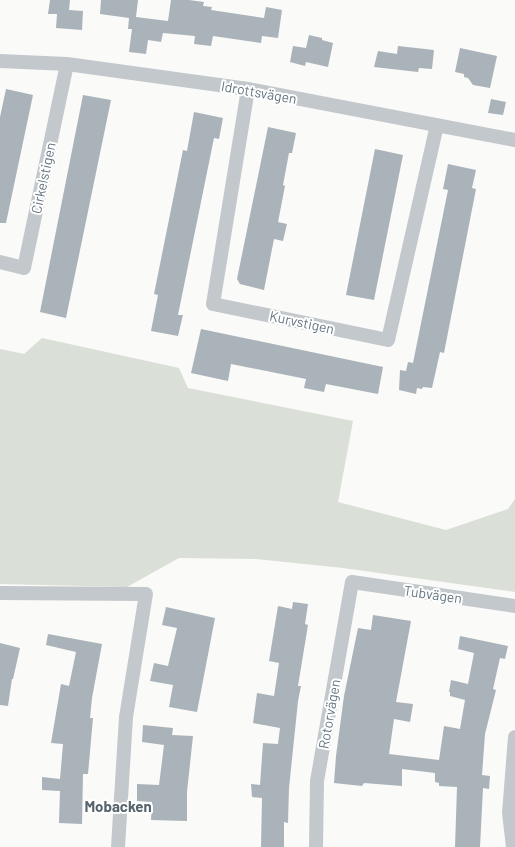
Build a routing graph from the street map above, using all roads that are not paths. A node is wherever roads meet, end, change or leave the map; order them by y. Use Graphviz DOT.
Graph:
graph roads {
  1 [pos="0,61"];
  2 [pos="66,64"];
  3 [pos="248,90"];
  4 [pos="437,125"];
  5 [pos="515,140"];
  6 [pos="0,262"];
  7 [pos="352,582"];
  8 [pos="0,593"];
  9 [pos="515,606"];
  10 [pos="515,737"];
  11 [pos="118,847"];
  12 [pos="316,847"];
  13 [pos="513,847"];
  1 -- 2 [label="street, Idrottsvägen"];
  2 -- 3 [label="street, Idrottsvägen"];
  2 -- 6 [label="street, Cirkelstigen"];
  3 -- 4 [label="street, Idrottsvägen"];
  3 -- 4 [label="street, Kurvstigen"];
  4 -- 5 [label="street, Idrottsvägen"];
  7 -- 9 [label="street, Tubvägen"];
  7 -- 12 [label="street, Rotorvägen"];
  8 -- 11 [label="street"];
  10 -- 13 [label="street"];
}
